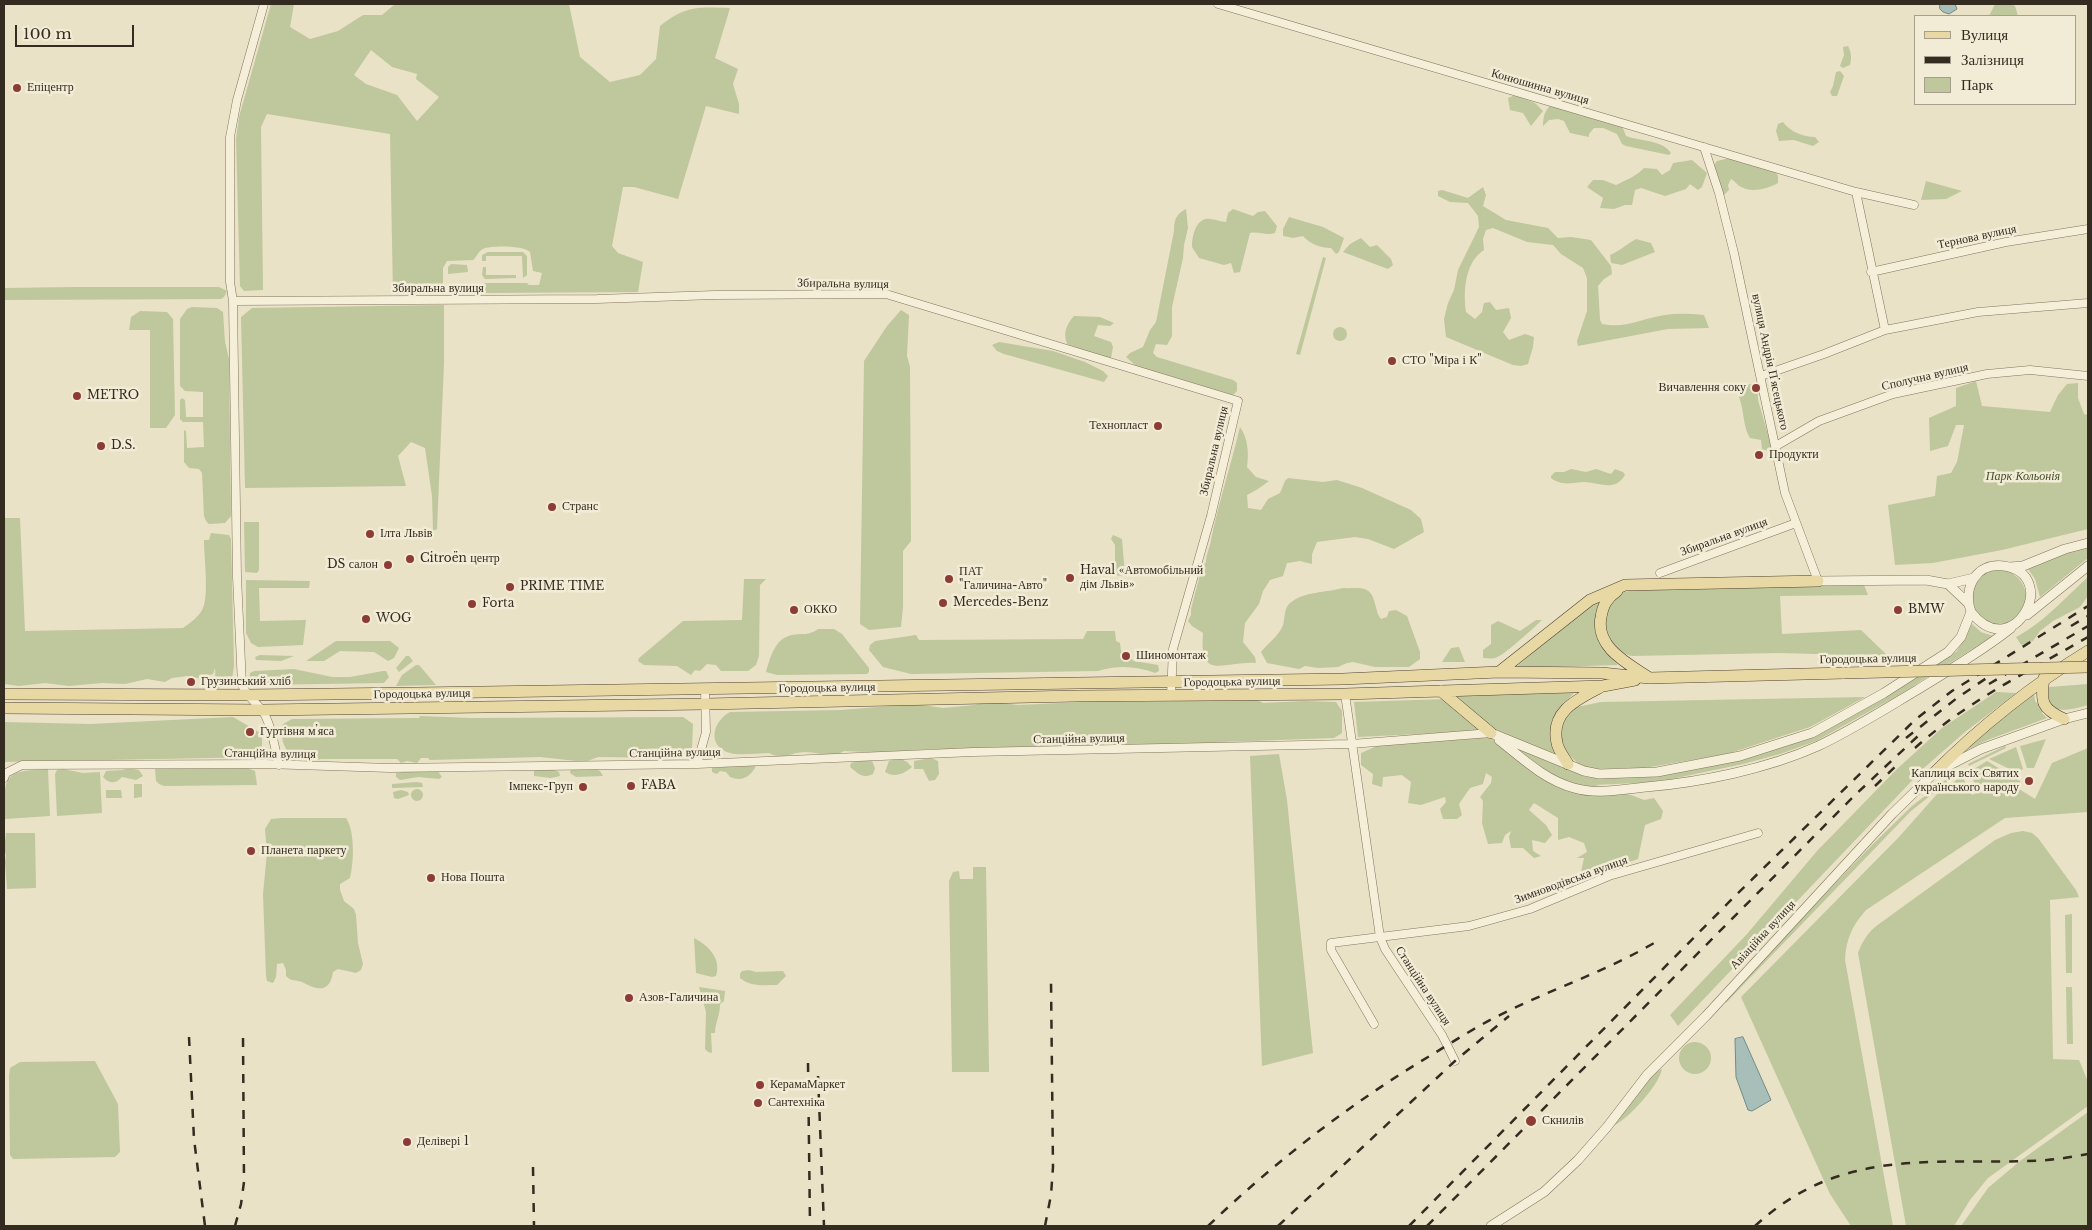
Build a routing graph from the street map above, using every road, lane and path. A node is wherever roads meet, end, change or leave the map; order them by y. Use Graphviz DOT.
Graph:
graph roads {
  1 [pos="264,4"];
  2 [pos="1218,4"];
  3 [pos="1704,147"];
  4 [pos="1856,192"];
  5 [pos="1914,205"];
  6 [pos="2088,229"];
  7 [pos="1872,272"];
  8 [pos="233,301"];
  9 [pos="2088,303"];
  10 [pos="1885,330"];
  11 [pos="1761,376"];
  12 [pos="2088,376"];
  13 [pos="1776,446"];
  14 [pos="1796,523"];
  15 [pos="2088,543"];
  16 [pos="2088,566"];
  17 [pos="2009,567"];
  18 [pos="1660,573"];
  19 [pos="1974,578"];
  20 [pos="1818,581"];
  21 [pos="1948,584"];
  22 [pos="1625,585"];
  23 [pos="1968,603"];
  24 [pos="1972,612"];
  25 [pos="2020,621"];
  26 [pos="2088,651"];
  27 [pos="2088,668"];
  28 [pos="1499,672"];
  29 [pos="1649,678"];
  30 [pos="2044,678"];
  31 [pos="1171,682"];
  32 [pos="1603,686"];
  33 [pos="705,689"];
  34 [pos="1441,691"];
  35 [pos="4,694"];
  36 [pos="1345,694"];
  37 [pos="247,696"];
  38 [pos="1171,696"];
  39 [pos="706,704"];
  40 [pos="4,708"];
  41 [pos="262,710"];
  42 [pos="2088,713"];
  43 [pos="2064,719"];
  44 [pos="1491,734"];
  45 [pos="1351,744"];
  46 [pos="697,764"];
  47 [pos="1568,764"];
  48 [pos="279,765"];
  49 [pos="1934,773"];
  50 [pos="4,778"];
  51 [pos="1758,833"];
  52 [pos="1380,937"];
  53 [pos="1374,1024"];
  54 [pos="1455,1061"];
  55 [pos="1491,1226"];
  1 -- 8 [label="street"];
  2 -- 3 [label="street, Конюшинна вулиця"];
  3 -- 4 [label="street, Конюшинна вулиця"];
  3 -- 11 [label="street, вулиця Андрія Пʼясецького"];
  4 -- 5 [label="street, Конюшинна вулиця"];
  4 -- 7 [label="street"];
  6 -- 7 [label="street, Тернова вулиця"];
  7 -- 10 [label="street"];
  8 -- 31 [label="street, Збиральна вулиця"];
  8 -- 37 [label="street"];
  9 -- 10 [label="street"];
  10 -- 11 [label="street"];
  11 -- 13 [label="street, вулиця Андрія Пʼясецького"];
  12 -- 13 [label="street, Сполучна вулиця"];
  13 -- 14 [label="street, вулиця Андрія Пʼясецького"];
  14 -- 18 [label="street, Збиральна вулиця"];
  14 -- 20 [label="street, вулиця Андрія Пʼясецького"];
  15 -- 17 [label="street"];
  16 -- 25 [label="street"];
  17 -- 19 [label="street"];
  17 -- 25 [label="street"];
  19 -- 21 [label="street"];
  19 -- 23 [label="street"];
  20 -- 21 [label="street"];
  20 -- 22 [label="main road"];
  21 -- 23 [label="street"];
  22 -- 28 [label="main road"];
  22 -- 29 [label="main road"];
  23 -- 24 [label="street"];
  24 -- 25 [label="street"];
  24 -- 47 [label="street"];
  25 -- 44 [label="street"];
  26 -- 30 [label="main road"];
  27 -- 29 [label="main road, Городоцька вулиця, bridge"];
  28 -- 29 [label="main road, Городоцька вулиця"];
  28 -- 31 [label="main road, Городоцька вулиця"];
  29 -- 32 [label="main road, Городоцька вулиця"];
  30 -- 43 [label="main road"];
  30 -- 49 [label="main road"];
  31 -- 33 [label="main road, Городоцька вулиця"];
  31 -- 38 [label="street"];
  32 -- 34 [label="main road, Городоцька вулиця"];
  32 -- 47 [label="main road"];
  33 -- 37 [label="main road, Городоцька вулиця"];
  33 -- 39 [label="street"];
  34 -- 36 [label="main road, Городоцька вулиця"];
  34 -- 44 [label="main road"];
  35 -- 37 [label="main road, Городоцька вулиця"];
  36 -- 38 [label="main road, Городоцька вулиця"];
  36 -- 45 [label="street, Станційна вулиця"];
  37 -- 41 [label="street"];
  38 -- 39 [label="main road, Городоцька вулиця"];
  39 -- 41 [label="main road, Городоцька вулиця"];
  39 -- 46 [label="street"];
  40 -- 41 [label="main road, Городоцька вулиця"];
  41 -- 48 [label="street"];
  42 -- 43 [label="street, Авіаційна вулиця"];
  43 -- 49 [label="street, Авіаційна вулиця"];
  44 -- 45 [label="street, Станційна вулиця"];
  44 -- 47 [label="street"];
  45 -- 46 [label="street, Станційна вулиця"];
  45 -- 52 [label="street, Станційна вулиця"];
  46 -- 48 [label="street, Станційна вулиця"];
  48 -- 50 [label="street, Станційна вулиця"];
  49 -- 55 [label="street, Авіаційна вулиця"];
  51 -- 52 [label="street, Зимноводівська вулиця"];
  52 -- 53 [label="street, Зимноводівська вулиця"];
  52 -- 54 [label="street, Станційна вулиця"];
}
